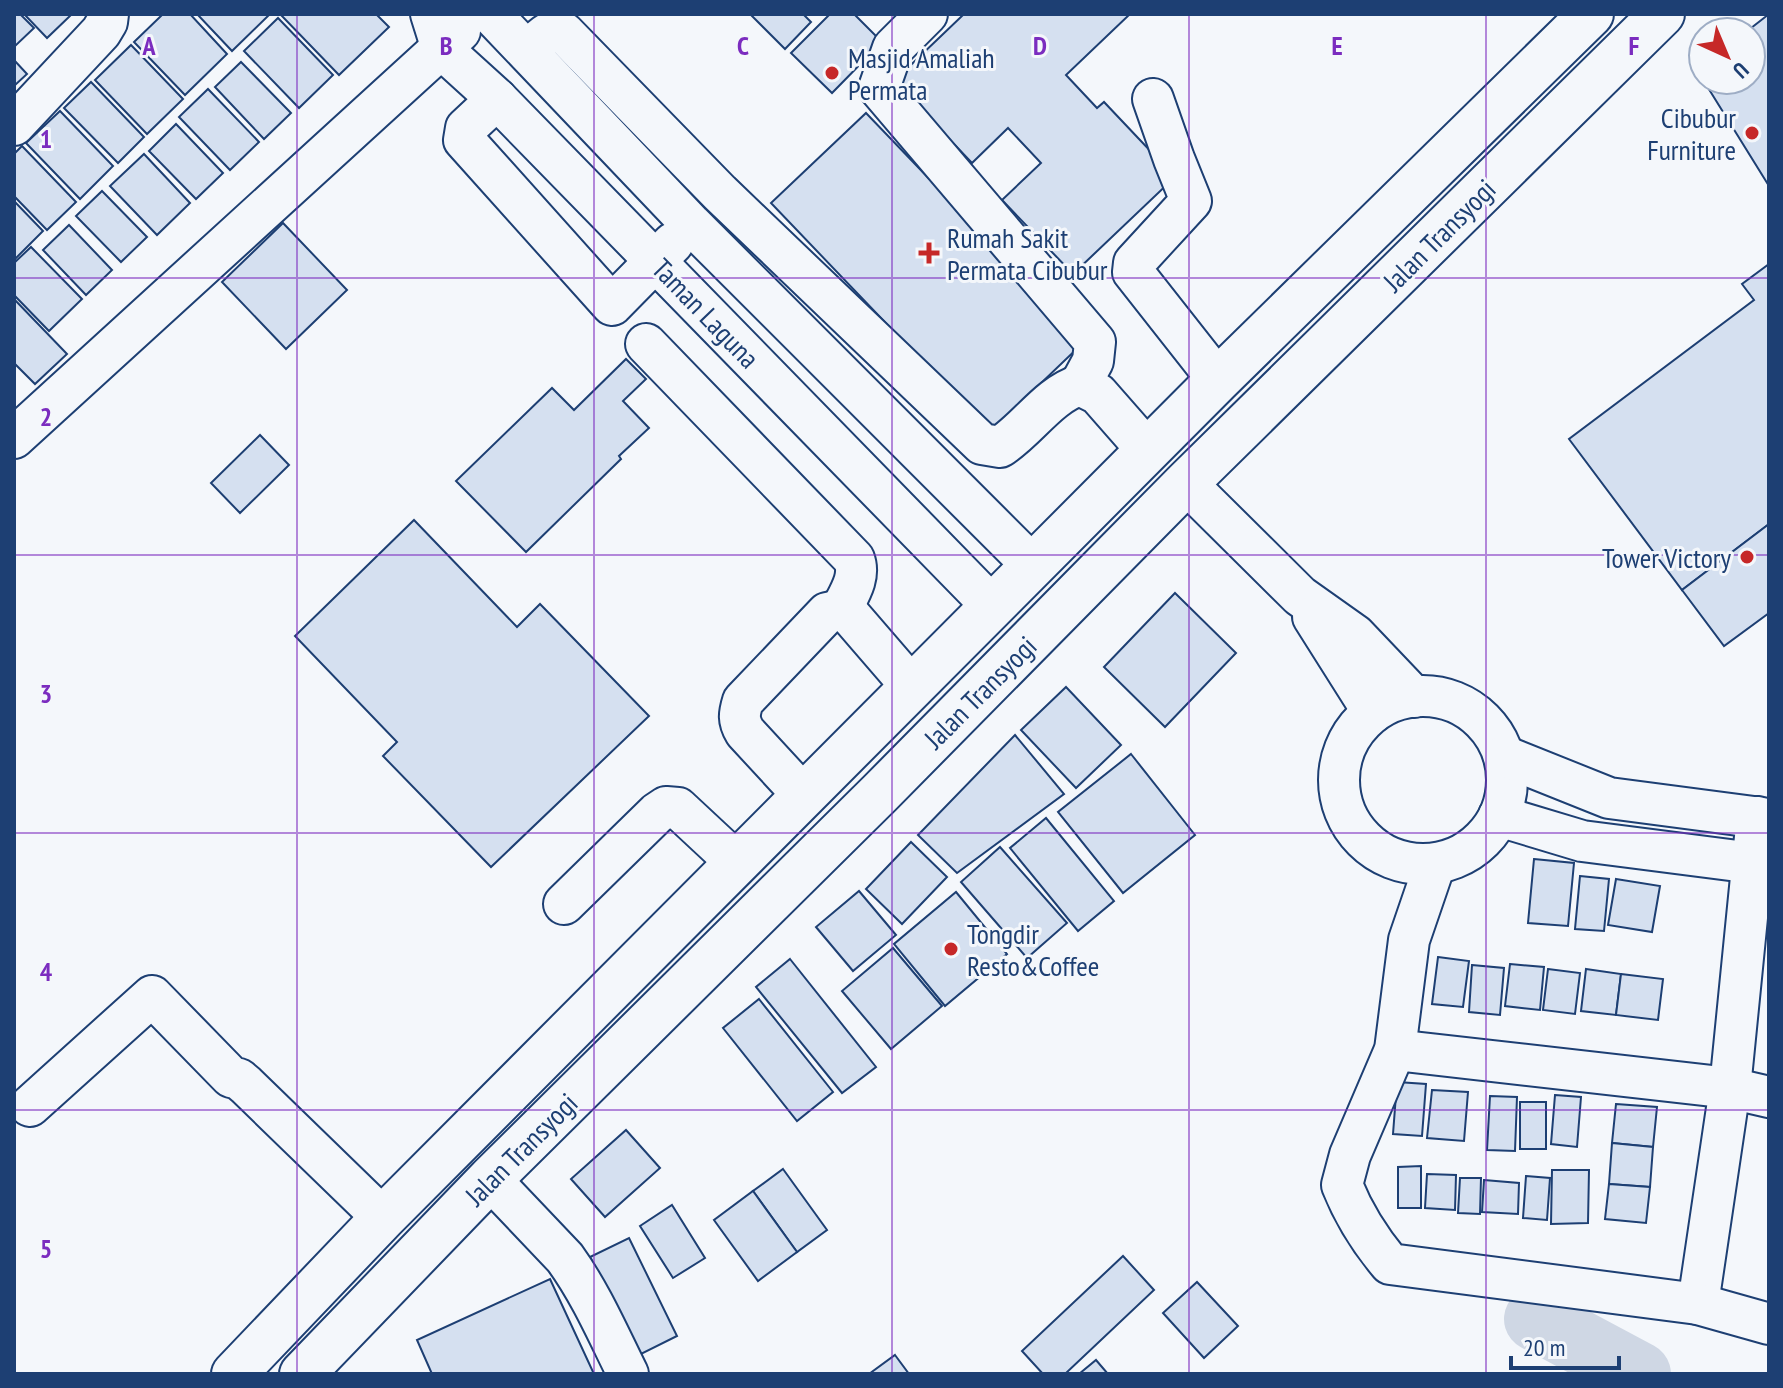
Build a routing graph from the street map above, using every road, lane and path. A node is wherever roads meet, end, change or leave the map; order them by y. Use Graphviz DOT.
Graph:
graph roads {
  1 [pos="108,14"];
  2 [pos="479,14"];
  3 [pos="491,14"];
  4 [pos="926,14"];
  5 [pos="1591,14"];
  6 [pos="1662,14"];
  7 [pos="436,31"];
  8 [pos="528,52"];
  9 [pos="497,99"];
  10 [pos="1153,99"];
  11 [pos="14,125"];
  12 [pos="720,193"];
  13 [pos="691,224"];
  14 [pos="656,261"];
  15 [pos="646,344"];
  16 [pos="1218,380"];
  17 [pos="1080,385"];
  18 [pos="14,438"];
  19 [pos="1148,451"];
  20 [pos="1186,483"];
  21 [pos="1033,566"];
  22 [pos="1300,596"];
  23 [pos="993,607"];
  24 [pos="841,610"];
  25 [pos="912,687"];
  26 [pos="1414,697"];
  27 [pos="1373,712"];
  28 [pos="844,755"];
  29 [pos="1504,756"];
  30 [pos="880,793"];
  31 [pos="804,796"];
  32 [pos="1499,816"];
  33 [pos="1763,818"];
  34 [pos="737,863"];
  35 [pos="1761,863"];
  36 [pos="1435,864"];
  37 [pos="564,904"];
  38 [pos="1395,1050"];
  39 [pos="1730,1088"];
  40 [pos="1769,1097"];
  41 [pos="30,1106"];
  42 [pos="490,1179"];
  43 [pos="383,1218"];
  44 [pos="1698,1304"];
  45 [pos="1769,1324"];
  46 [pos="234,1374"];
  47 [pos="302,1374"];
  48 [pos="628,1374"];
  1 -- 11 [label="street"];
  2 -- 7 [label="street"];
  3 -- 8 [label="street, Taman Laguna"];
  4 -- 17 [label="street"];
  5 -- 16 [label="highway, Jalan Transyogi"];
  6 -- 20 [label="highway, Jalan Transyogi"];
  7 -- 9 [label="street, Taman Laguna"];
  7 -- 18 [label="street"];
  8 -- 12 [label="street"];
  8 -- 13 [label="street, Taman Laguna"];
  9 -- 14 [label="street, Taman Laguna"];
  9 -- 14 [label="street"];
  10 -- 16 [label="street"];
  12 -- 13 [label="street"];
  12 -- 17 [label="street"];
  13 -- 14 [label="street"];
  13 -- 21 [label="street, Taman Laguna"];
  14 -- 23 [label="street, Taman Laguna"];
  15 -- 24 [label="street"];
  16 -- 19 [label="highway, Jalan Transyogi"];
  17 -- 19 [label="street"];
  19 -- 21 [label="highway, Jalan Transyogi"];
  20 -- 22 [label="street"];
  20 -- 30 [label="highway, Jalan Transyogi"];
  21 -- 23 [label="highway, Jalan Transyogi"];
  22 -- 26 [label="street"];
  22 -- 27 [label="street"];
  23 -- 25 [label="highway, Jalan Transyogi"];
  24 -- 25 [label="street"];
  24 -- 31 [label="street"];
  25 -- 28 [label="highway, Jalan Transyogi"];
  26 -- 27 [label="street"];
  26 -- 29 [label="street"];
  27 -- 36 [label="street"];
  28 -- 30 [label="highway"];
  28 -- 31 [label="highway, Jalan Transyogi"];
  29 -- 32 [label="street"];
  29 -- 33 [label="street"];
  30 -- 42 [label="highway, Jalan Transyogi"];
  31 -- 34 [label="highway, Jalan Transyogi"];
  32 -- 35 [label="street"];
  32 -- 36 [label="street"];
  33 -- 35 [label="street"];
  34 -- 37 [label="street"];
  34 -- 43 [label="highway, Jalan Transyogi"];
  35 -- 39 [label="street"];
  36 -- 38 [label="street"];
  38 -- 39 [label="street"];
  38 -- 44 [label="street"];
  39 -- 40 [label="street"];
  39 -- 44 [label="street"];
  41 -- 43 [label="street"];
  42 -- 47 [label="highway, Jalan Transyogi"];
  42 -- 48 [label="street"];
  43 -- 46 [label="highway, Jalan Transyogi"];
  44 -- 45 [label="street"];
}
